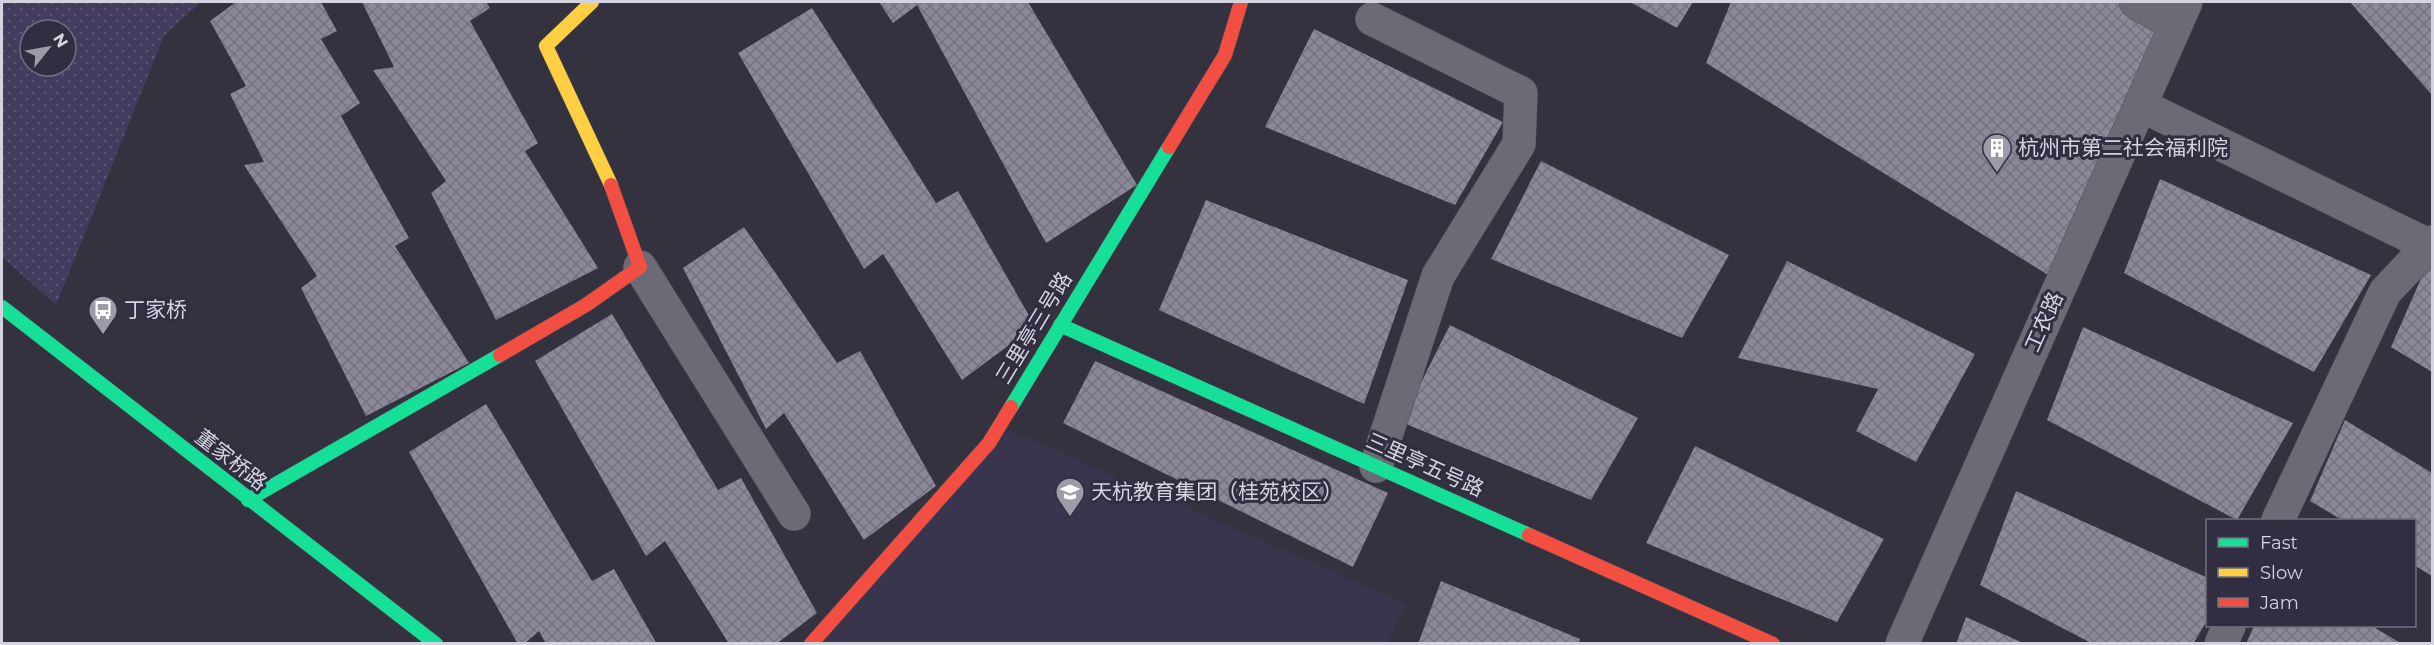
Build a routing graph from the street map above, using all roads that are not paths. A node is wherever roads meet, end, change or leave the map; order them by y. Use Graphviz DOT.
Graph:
graph roads {
  1 [pos="592,2"];
  2 [pos="1241,2"];
  3 [pos="2136,2"];
  4 [pos="2181,14"];
  5 [pos="1372,19"];
  6 [pos="2140,105"];
  7 [pos="2431,245"];
  8 [pos="640,267"];
  9 [pos="2,307"];
  10 [pos="1060,325"];
  11 [pos="1376,466"];
  12 [pos="248,500"];
  13 [pos="794,514"];
  14 [pos="2278,519"];
  15 [pos="2229,627"];
  16 [pos="436,644"];
  17 [pos="812,644"];
  18 [pos="1773,644"];
  19 [pos="1902,644"];
  20 [pos="2221,644"];
  1 -- 8 [label="street"];
  2 -- 10 [label="street, 三里亭三号路"];
  3 -- 4 [label="street"];
  4 -- 6 [label="street, 工农路"];
  5 -- 11 [label="street"];
  6 -- 7 [label="street"];
  6 -- 19 [label="street, 工农路"];
  7 -- 14 [label="street"];
  8 -- 12 [label="street"];
  8 -- 13 [label="street"];
  9 -- 12 [label="street, 董家桥路"];
  10 -- 11 [label="street, 三里亭五号路"];
  10 -- 17 [label="street, 三里亭三号路"];
  11 -- 18 [label="street, 三里亭五号路"];
  12 -- 16 [label="street, 董家桥路"];
  15 -- 20 [label="street"];
}
